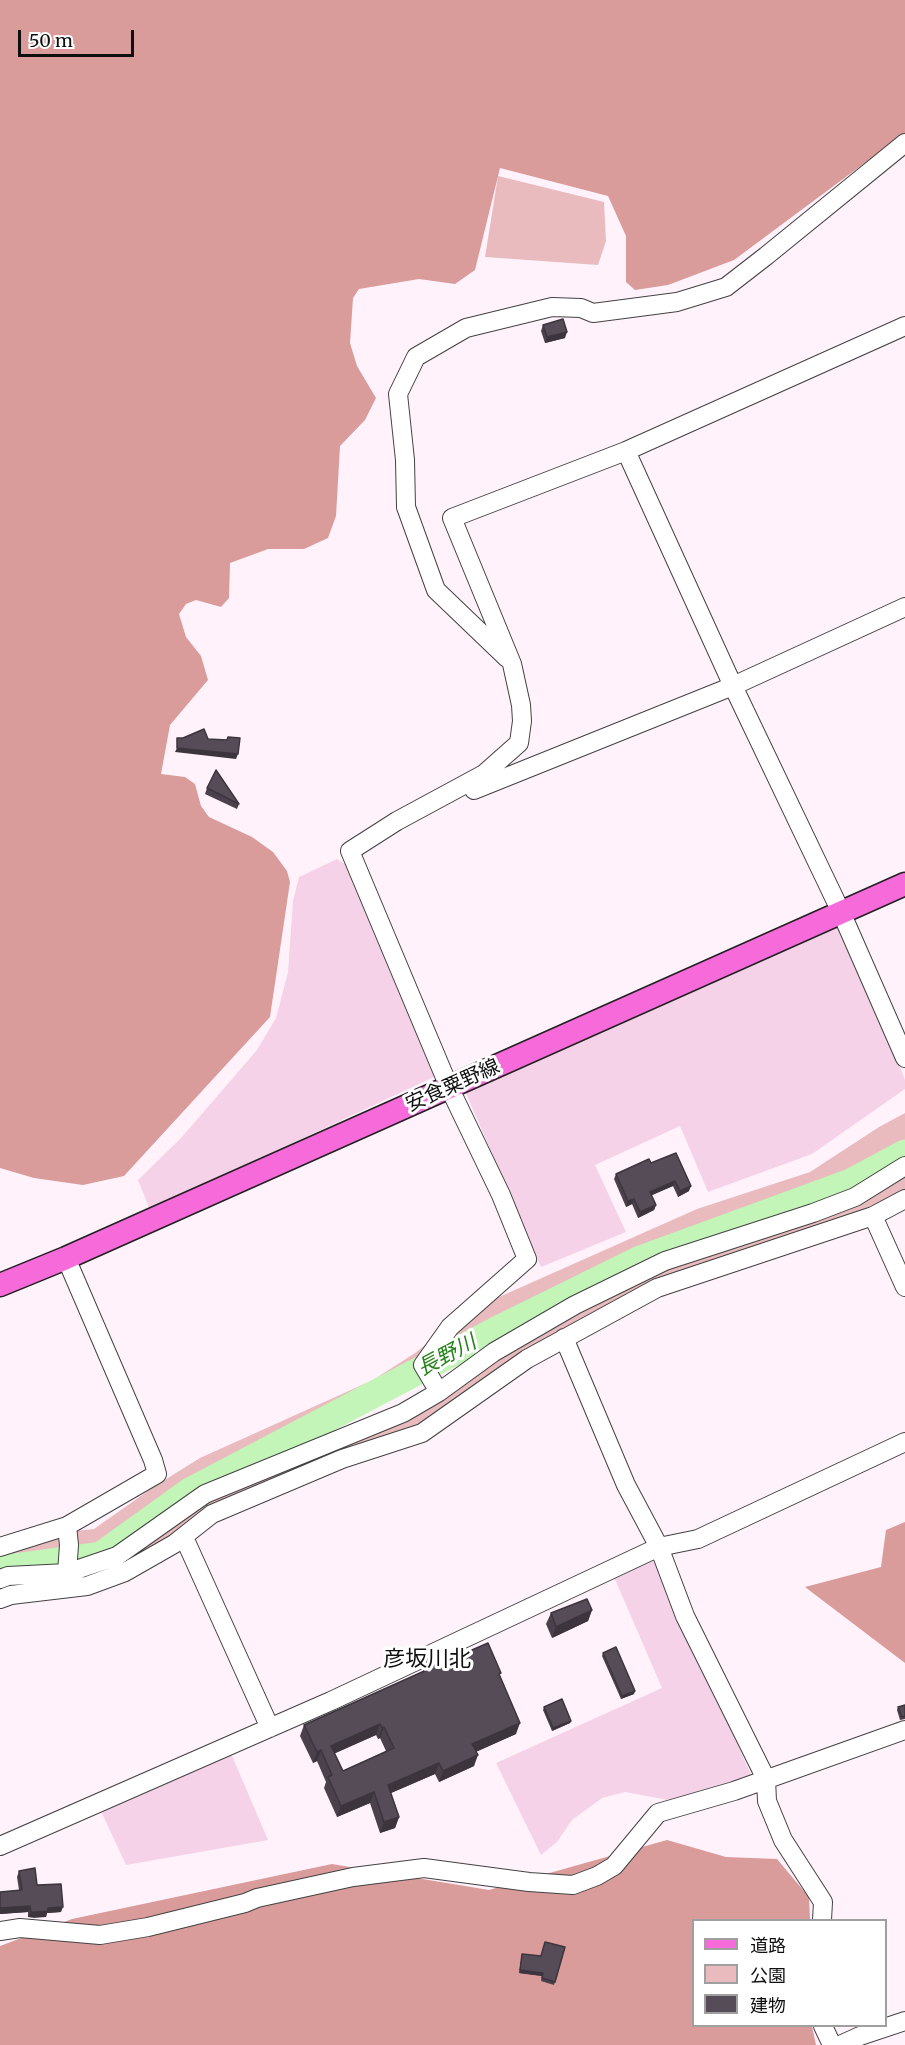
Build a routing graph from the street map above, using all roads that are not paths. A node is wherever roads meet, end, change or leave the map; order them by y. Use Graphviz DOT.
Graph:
graph roads {
  1 [pos="905,143"];
  2 [pos="905,326"];
  3 [pos="626,451"];
  4 [pos="905,607"];
  5 [pos="512,664"];
  6 [pos="734,686"];
  7 [pos="397,821"];
  8 [pos="905,884"];
  9 [pos="841,912"];
  10 [pos="905,1058"];
  11 [pos="450,1087"];
  12 [pos="905,1166"];
  13 [pos="905,1199"];
  14 [pos="873,1216"];
  15 [pos="66,1258"];
  16 [pos="0,1285"];
  17 [pos="905,1287"];
  18 [pos="564,1338"];
  19 [pos="437,1390"];
  20 [pos="905,1442"];
  21 [pos="67,1526"];
  22 [pos="187,1544"];
  23 [pos="659,1546"];
  24 [pos="0,1547"];
  25 [pos="67,1570"];
  26 [pos="0,1579"];
  27 [pos="0,1599"];
  28 [pos="270,1728"];
  29 [pos="905,1730"];
  30 [pos="766,1779"];
  31 [pos="0,1846"];
  32 [pos="822,1919"];
  33 [pos="0,1931"];
  34 [pos="905,2022"];
  35 [pos="824,2027"];
  36 [pos="832,2045"];
  37 [pos="840,2045"];
  1 -- 5 [label="street"];
  2 -- 3 [label="street"];
  3 -- 5 [label="street"];
  3 -- 6 [label="street"];
  4 -- 6 [label="street"];
  5 -- 7 [label="street"];
  6 -- 7 [label="street"];
  6 -- 9 [label="street"];
  7 -- 11 [label="street"];
  8 -- 9 [label="main road, 安食粟野線"];
  9 -- 10 [label="street"];
  9 -- 11 [label="main road, 安食粟野線"];
  11 -- 15 [label="main road, 安食粟野線"];
  11 -- 19 [label="street"];
  12 -- 19 [label="street"];
  13 -- 14 [label="street"];
  14 -- 17 [label="street"];
  14 -- 18 [label="street"];
  15 -- 16 [label="main road, 安食粟野線"];
  15 -- 21 [label="street"];
  18 -- 23 [label="street"];
  18 -- 27 [label="street"];
  19 -- 25 [label="street"];
  20 -- 23 [label="street"];
  21 -- 24 [label="street"];
  21 -- 25 [label="street"];
  22 -- 28 [label="street"];
  23 -- 28 [label="street"];
  23 -- 30 [label="street"];
  25 -- 26 [label="street"];
  28 -- 31 [label="street"];
  29 -- 30 [label="street"];
  30 -- 32 [label="street"];
  30 -- 33 [label="street"];
  34 -- 37 [label="street"];
  35 -- 36 [label="street"];
}
